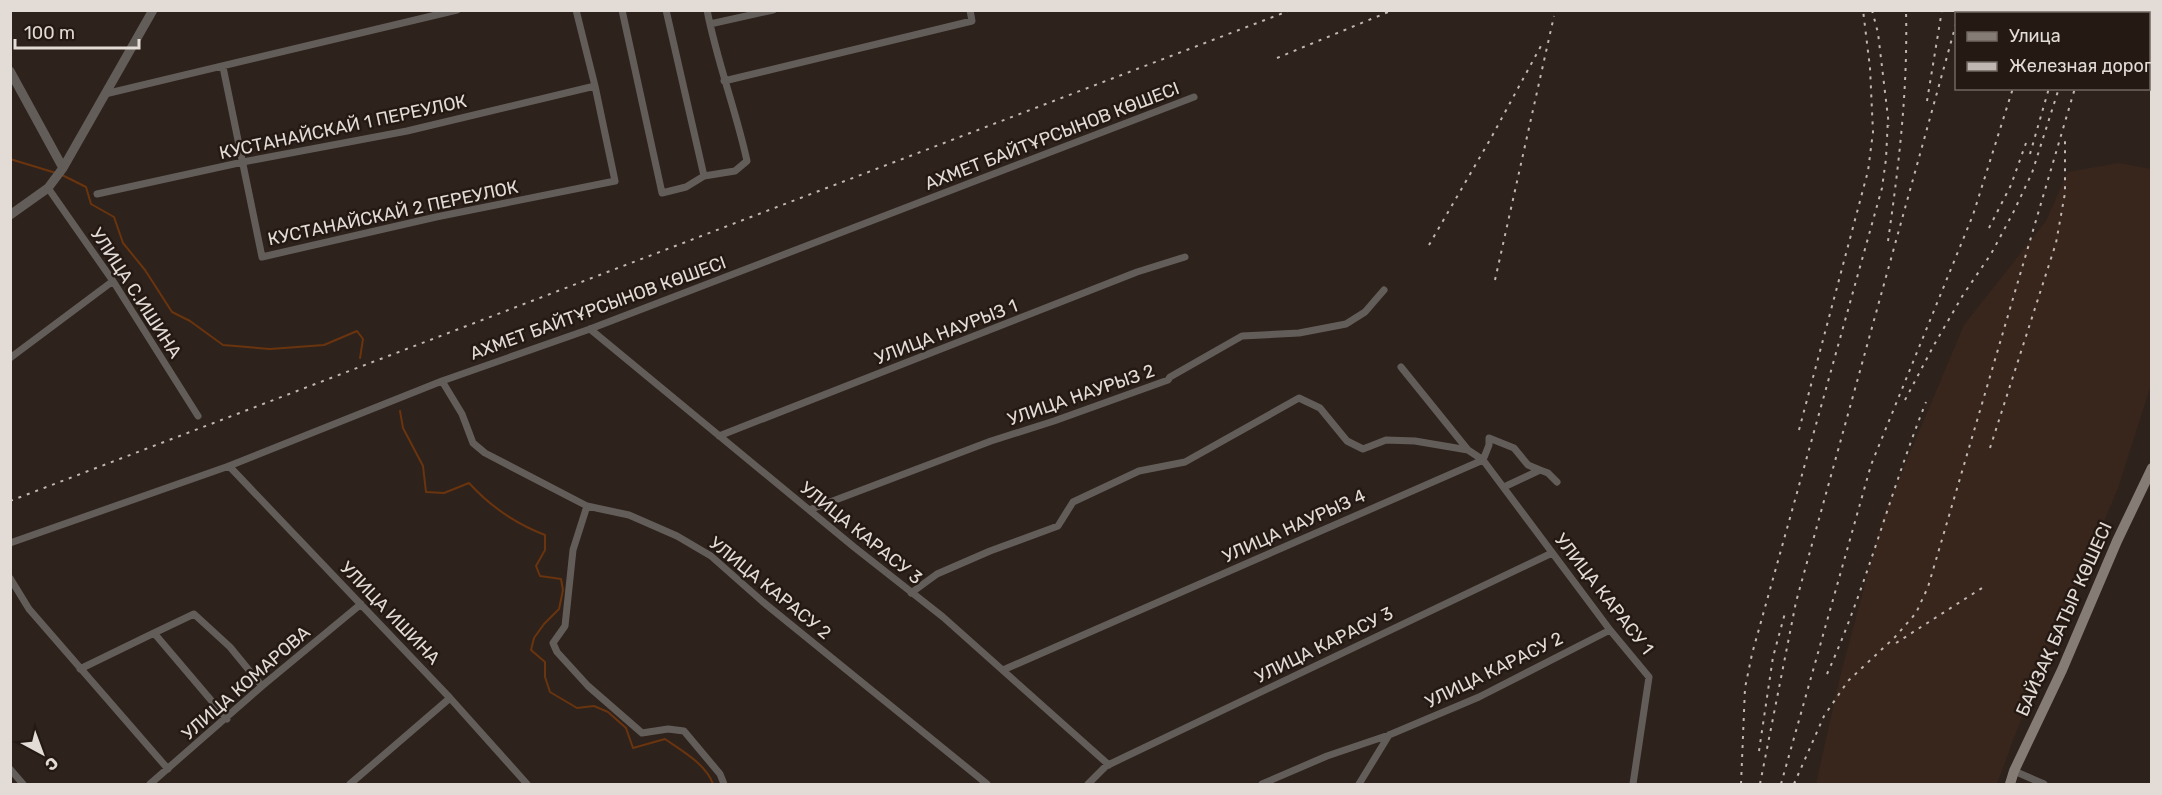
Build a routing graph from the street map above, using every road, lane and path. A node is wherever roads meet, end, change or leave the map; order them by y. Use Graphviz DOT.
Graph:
graph roads {
  1 [pos="153,10"];
  2 [pos="457,10"];
  3 [pos="576,10"];
  4 [pos="622,10"];
  5 [pos="666,10"];
  6 [pos="707,10"];
  7 [pos="773,10"];
  8 [pos="970,10"];
  9 [pos="710,24"];
  10 [pos="223,67"];
  11 [pos="10,71"];
  12 [pos="724,81"];
  13 [pos="595,86"];
  14 [pos="105,94"];
  15 [pos="1194,96"];
  16 [pos="243,162"];
  17 [pos="63,168"];
  18 [pos="704,176"];
  19 [pos="48,188"];
  20 [pos="97,194"];
  21 [pos="10,215"];
  22 [pos="1185,257"];
  23 [pos="112,281"];
  24 [pos="1384,290"];
  25 [pos="590,329"];
  26 [pos="10,358"];
  27 [pos="1401,367"];
  28 [pos="442,381"];
  29 [pos="198,416"];
  30 [pos="719,436"];
  31 [pos="1468,450"];
  32 [pos="1483,460"];
  33 [pos="229,466"];
  34 [pos="2151,468"];
  35 [pos="1540,470"];
  36 [pos="1557,482"];
  37 [pos="1504,487"];
  38 [pos="587,506"];
  39 [pos="809,510"];
  40 [pos="10,543"];
  41 [pos="1552,553"];
  42 [pos="10,578"];
  43 [pos="911,592"];
  44 [pos="361,604"];
  45 [pos="1610,630"];
  46 [pos="154,633"];
  47 [pos="80,669"];
  48 [pos="1003,670"];
  49 [pos="262,686"];
  50 [pos="450,698"];
  51 [pos="227,719"];
  52 [pos="1389,735"];
  53 [pos="1109,765"];
  54 [pos="10,769"];
  55 [pos="168,770"];
  56 [pos="2014,771"];
  57 [pos="23,784"];
  58 [pos="150,784"];
  59 [pos="350,784"];
  60 [pos="527,784"];
  61 [pos="724,784"];
  62 [pos="987,784"];
  63 [pos="1088,784"];
  64 [pos="1262,784"];
  65 [pos="1359,784"];
  66 [pos="1633,784"];
  67 [pos="2010,784"];
  68 [pos="2044,784"];
  1 -- 14 [label="street"];
  2 -- 10 [label="street"];
  3 -- 13 [label="street"];
  4 -- 18 [label="street"];
  5 -- 18 [label="street"];
  6 -- 9 [label="street"];
  7 -- 9 [label="street"];
  8 -- 12 [label="street"];
  9 -- 12 [label="street"];
  10 -- 14 [label="street"];
  10 -- 16 [label="street, КУСТАНАЙСКАЙ 2 ПЕРЕУЛОК"];
  11 -- 17 [label="street"];
  12 -- 18 [label="street"];
  13 -- 16 [label="street, КУСТАНАЙСКАЙ 1 ПЕРЕУЛОК"];
  13 -- 16 [label="street, КУСТАНАЙСКАЙ 2 ПЕРЕУЛОК"];
  14 -- 17 [label="street"];
  15 -- 25 [label="street, АХМЕТ БАЙТҰРСЫНОВ КӨШЕСІ"];
  16 -- 20 [label="street, КУСТАНАЙСКАЙ 1 ПЕРЕУЛОК"];
  17 -- 19 [label="street"];
  19 -- 21 [label="street"];
  19 -- 23 [label="street, УЛИЦА С.ИШИНА"];
  22 -- 30 [label="street, УЛИЦА НАУРЫЗ 1"];
  23 -- 26 [label="street"];
  23 -- 29 [label="street, УЛИЦА С.ИШИНА"];
  24 -- 39 [label="street, УЛИЦА НАУРЫЗ 2"];
  25 -- 28 [label="street, АХМЕТ БАЙТҰРСЫНОВ КӨШЕСІ"];
  25 -- 30 [label="street, УЛИЦА КАРАСУ 3"];
  27 -- 31 [label="street"];
  28 -- 33 [label="street, АХМЕТ БАЙТҰРСЫНОВ КӨШЕСІ"];
  28 -- 38 [label="street, УЛИЦА КАРАСУ 2"];
  30 -- 39 [label="street, УЛИЦА КАРАСУ 3"];
  31 -- 32 [label="street"];
  31 -- 43 [label="street"];
  32 -- 35 [label="street"];
  32 -- 37 [label="street, УЛИЦА КАРАСУ 1"];
  32 -- 48 [label="street, УЛИЦА НАУРЫЗ 4"];
  33 -- 40 [label="street, АХМЕТ БАЙТҰРСЫНОВ КӨШЕСІ"];
  33 -- 44 [label="street, УЛИЦА ИШИНА"];
  34 -- 56 [label="main road, БАЙЗАҚ БАТЫР КӨШЕСІ"];
  35 -- 36 [label="street"];
  35 -- 37 [label="street"];
  37 -- 41 [label="street, УЛИЦА КАРАСУ 1"];
  38 -- 61 [label="street"];
  38 -- 62 [label="street, УЛИЦА КАРАСУ 2"];
  39 -- 43 [label="street, УЛИЦА КАРАСУ 3"];
  41 -- 45 [label="street, УЛИЦА КАРАСУ 1"];
  41 -- 53 [label="street, УЛИЦА КАРАСУ 3"];
  42 -- 47 [label="street"];
  43 -- 48 [label="street, УЛИЦА КАРАСУ 3"];
  44 -- 49 [label="street, УЛИЦА КОМАРОВА"];
  44 -- 50 [label="street, УЛИЦА ИШИНА"];
  45 -- 52 [label="street, УЛИЦА КАРАСУ 2"];
  45 -- 66 [label="street, УЛИЦА КАРАСУ 1"];
  46 -- 47 [label="street"];
  46 -- 49 [label="street"];
  46 -- 51 [label="street"];
  47 -- 55 [label="street"];
  48 -- 53 [label="street, УЛИЦА КАРАСУ 3"];
  49 -- 51 [label="street, УЛИЦА КОМАРОВА"];
  50 -- 59 [label="street"];
  50 -- 60 [label="street, УЛИЦА ИШИНА"];
  51 -- 55 [label="street, УЛИЦА КОМАРОВА"];
  52 -- 64 [label="street, УЛИЦА КАРАСУ 2"];
  52 -- 65 [label="street"];
  53 -- 63 [label="street, УЛИЦА КАРАСУ 3"];
  54 -- 57 [label="street"];
  55 -- 58 [label="street, УЛИЦА КОМАРОВА"];
  56 -- 67 [label="main road, БАЙЗАҚ БАТЫР КӨШЕСІ"];
  56 -- 68 [label="street"];
}
